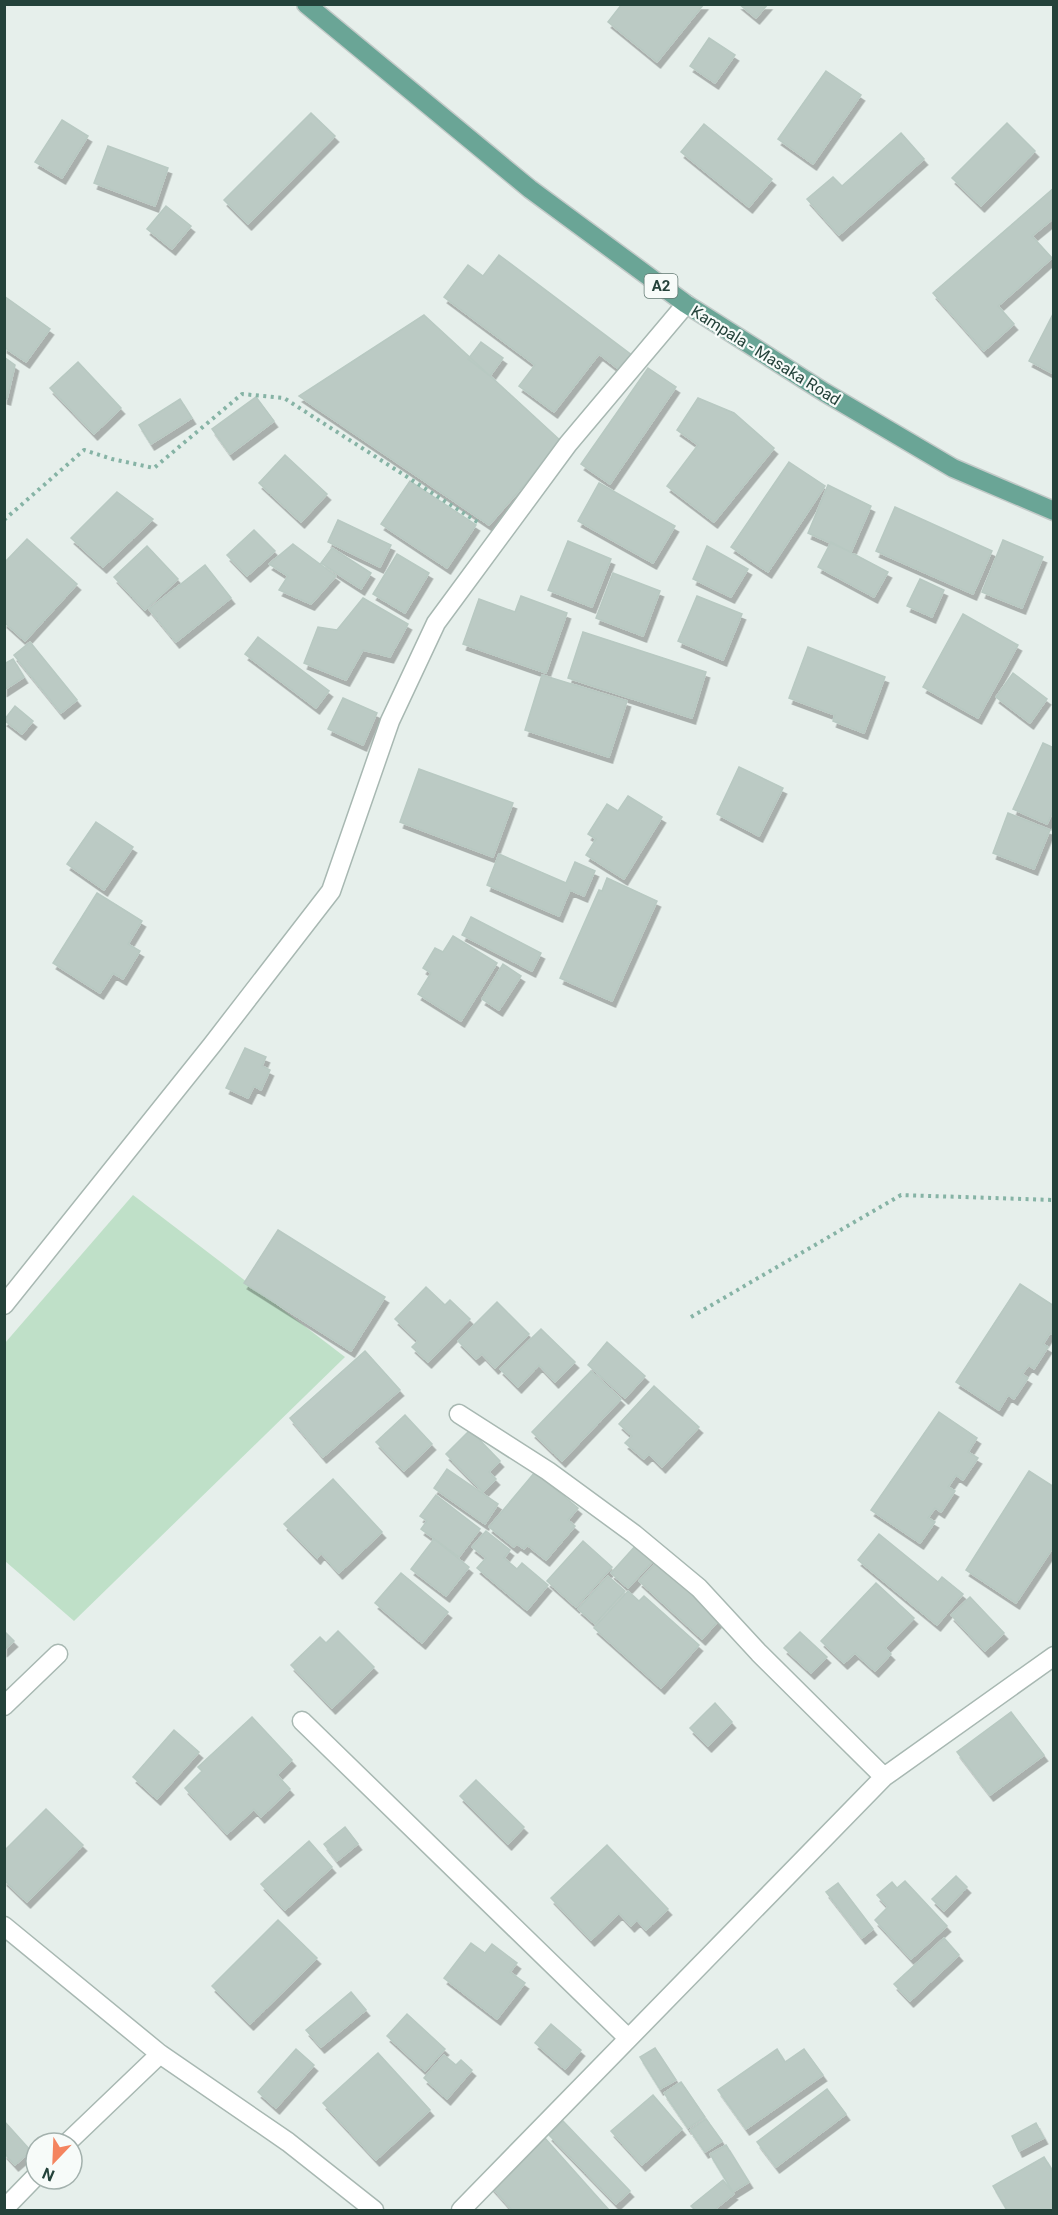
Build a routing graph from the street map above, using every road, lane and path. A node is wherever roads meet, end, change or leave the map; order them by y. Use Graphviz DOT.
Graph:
graph roads {
  1 [pos="306,4"];
  2 [pos="686,304"];
  3 [pos="1053,511"];
  4 [pos="4,520"];
  5 [pos="499,536"];
  6 [pos="1053,1200"];
  7 [pos="4,1305"];
  8 [pos="691,1317"];
  9 [pos="459,1414"];
  10 [pos="58,1654"];
  11 [pos="1053,1656"];
  12 [pos="4,1706"];
  13 [pos="302,1721"];
  14 [pos="884,1777"];
  15 [pos="4,1926"];
  16 [pos="628,2038"];
  17 [pos="160,2054"];
  18 [pos="80,2131"];
  19 [pos="24,2188"];
  20 [pos="4,2209"];
  21 [pos="374,2211"];
  22 [pos="461,2211"];
  1 -- 2 [label="main road, Kampala - Masaka Road / A2"];
  2 -- 3 [label="main road, Kampala - Masaka Road / A2"];
  2 -- 5 [label="street"];
  4 -- 5 [label="path"];
  5 -- 7 [label="street"];
  6 -- 8 [label="path"];
  9 -- 14 [label="street"];
  10 -- 12 [label="street"];
  11 -- 14 [label="street"];
  13 -- 16 [label="street"];
  14 -- 16 [label="street"];
  15 -- 17 [label="street"];
  16 -- 22 [label="street"];
  17 -- 18 [label="street"];
  17 -- 21 [label="street"];
  19 -- 20 [label="street"];
}
